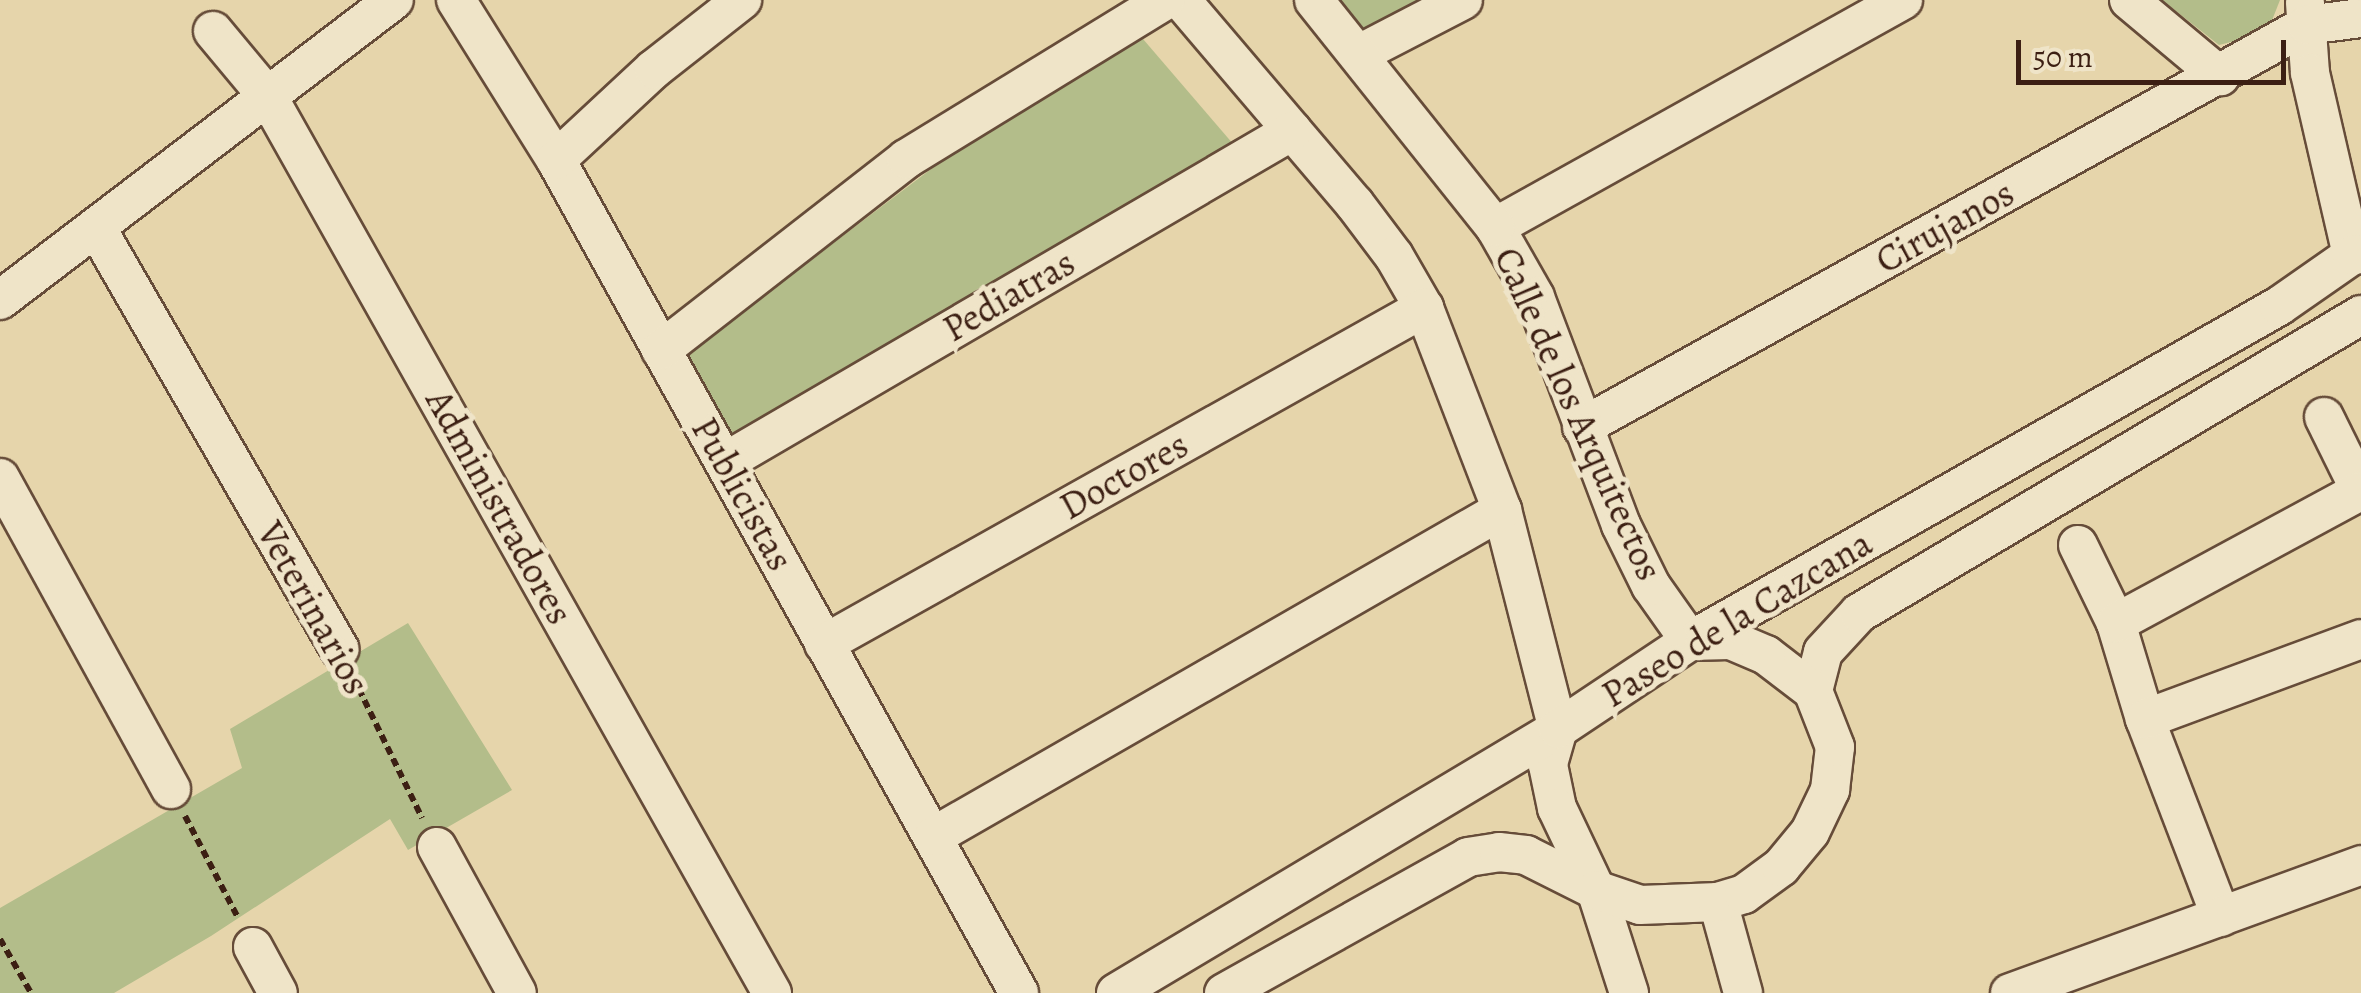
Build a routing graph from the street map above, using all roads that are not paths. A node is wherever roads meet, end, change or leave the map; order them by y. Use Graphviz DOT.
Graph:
graph roads {
  1 [pos="394,0"];
  2 [pos="456,0"];
  3 [pos="742,0"];
  4 [pos="1165,0"];
  5 [pos="1181,0"];
  6 [pos="1314,0"];
  7 [pos="1462,0"];
  8 [pos="1902,0"];
  9 [pos="2129,0"];
  10 [pos="2306,12"];
  11 [pos="2361,18"];
  12 [pos="213,31"];
  13 [pos="1359,54"];
  14 [pos="2220,76"];
  15 [pos="268,97"];
  16 [pos="1292,131"];
  17 [pos="556,160"];
  18 [pos="1495,226"];
  19 [pos="96,230"];
  20 [pos="2357,254"];
  21 [pos="0,300"];
  22 [pos="1424,308"];
  23 [pos="2361,315"];
  24 [pos="661,350"];
  25 [pos="2324,416"];
  26 [pos="1582,427"];
  27 [pos="725,462"];
  28 [pos="0,478"];
  29 [pos="2361,492"];
  30 [pos="1502,510"];
  31 [pos="2078,545"];
  32 [pos="2116,623"];
  33 [pos="2361,639"];
  34 [pos="1690,641"];
  35 [pos="824,644"];
  36 [pos="339,649"];
  37 [pos="1813,691"];
  38 [pos="2145,720"];
  39 [pos="1558,729"];
  40 [pos="171,789"];
  41 [pos="934,836"];
  42 [pos="437,847"];
  43 [pos="2361,865"];
  44 [pos="1596,890"];
  45 [pos="1718,902"];
  46 [pos="2221,918"];
  47 [pos="253,947"];
  48 [pos="278,993"];
  49 [pos="517,993"];
  50 [pos="772,993"];
  51 [pos="1018,993"];
  52 [pos="1116,993"];
  53 [pos="1224,993"];
  54 [pos="1629,993"];
  55 [pos="1743,993"];
  56 [pos="2010,993"];
  1 -- 15 [label="street"];
  2 -- 17 [label="street, Publicistas"];
  3 -- 17 [label="street"];
  4 -- 24 [label="street"];
  5 -- 16 [label="street"];
  6 -- 13 [label="street, Calle de los Arquitectos"];
  7 -- 13 [label="street"];
  8 -- 18 [label="street"];
  9 -- 14 [label="street"];
  10 -- 11 [label="street"];
  10 -- 14 [label="street, Cirujanos"];
  10 -- 20 [label="street"];
  12 -- 15 [label="street, Administradores"];
  13 -- 18 [label="street, Calle de los Arquitectos"];
  14 -- 26 [label="street, Cirujanos"];
  15 -- 19 [label="street"];
  15 -- 50 [label="street, Administradores"];
  16 -- 22 [label="street"];
  16 -- 27 [label="street, Pediatras"];
  17 -- 24 [label="street, Publicistas"];
  18 -- 26 [label="street, Calle de los Arquitectos"];
  19 -- 21 [label="street"];
  19 -- 36 [label="street, Veterinarios"];
  20 -- 34 [label="street, Paseo de la Cazcana"];
  22 -- 30 [label="street"];
  22 -- 35 [label="street, Doctores"];
  23 -- 37 [label="street, Paseo de la Cazcana"];
  24 -- 27 [label="street, Publicistas"];
  25 -- 29 [label="street"];
  26 -- 34 [label="street, Calle de los Arquitectos"];
  27 -- 35 [label="street, Publicistas"];
  28 -- 40 [label="street"];
  29 -- 32 [label="street"];
  30 -- 39 [label="street"];
  30 -- 41 [label="street"];
  31 -- 32 [label="street"];
  32 -- 38 [label="street"];
  33 -- 38 [label="street"];
  34 -- 37 [label="street"];
  34 -- 39 [label="street, Paseo de la Cazcana"];
  35 -- 41 [label="street, Publicistas"];
  37 -- 45 [label="street"];
  38 -- 46 [label="street"];
  39 -- 44 [label="street"];
  39 -- 52 [label="street, Paseo de la Cazcana"];
  41 -- 51 [label="street, Publicistas"];
  42 -- 49 [label="street"];
  43 -- 46 [label="street"];
  44 -- 45 [label="street"];
  44 -- 53 [label="street"];
  44 -- 54 [label="street"];
  45 -- 55 [label="street"];
  46 -- 56 [label="street"];
  47 -- 48 [label="street"];
}
